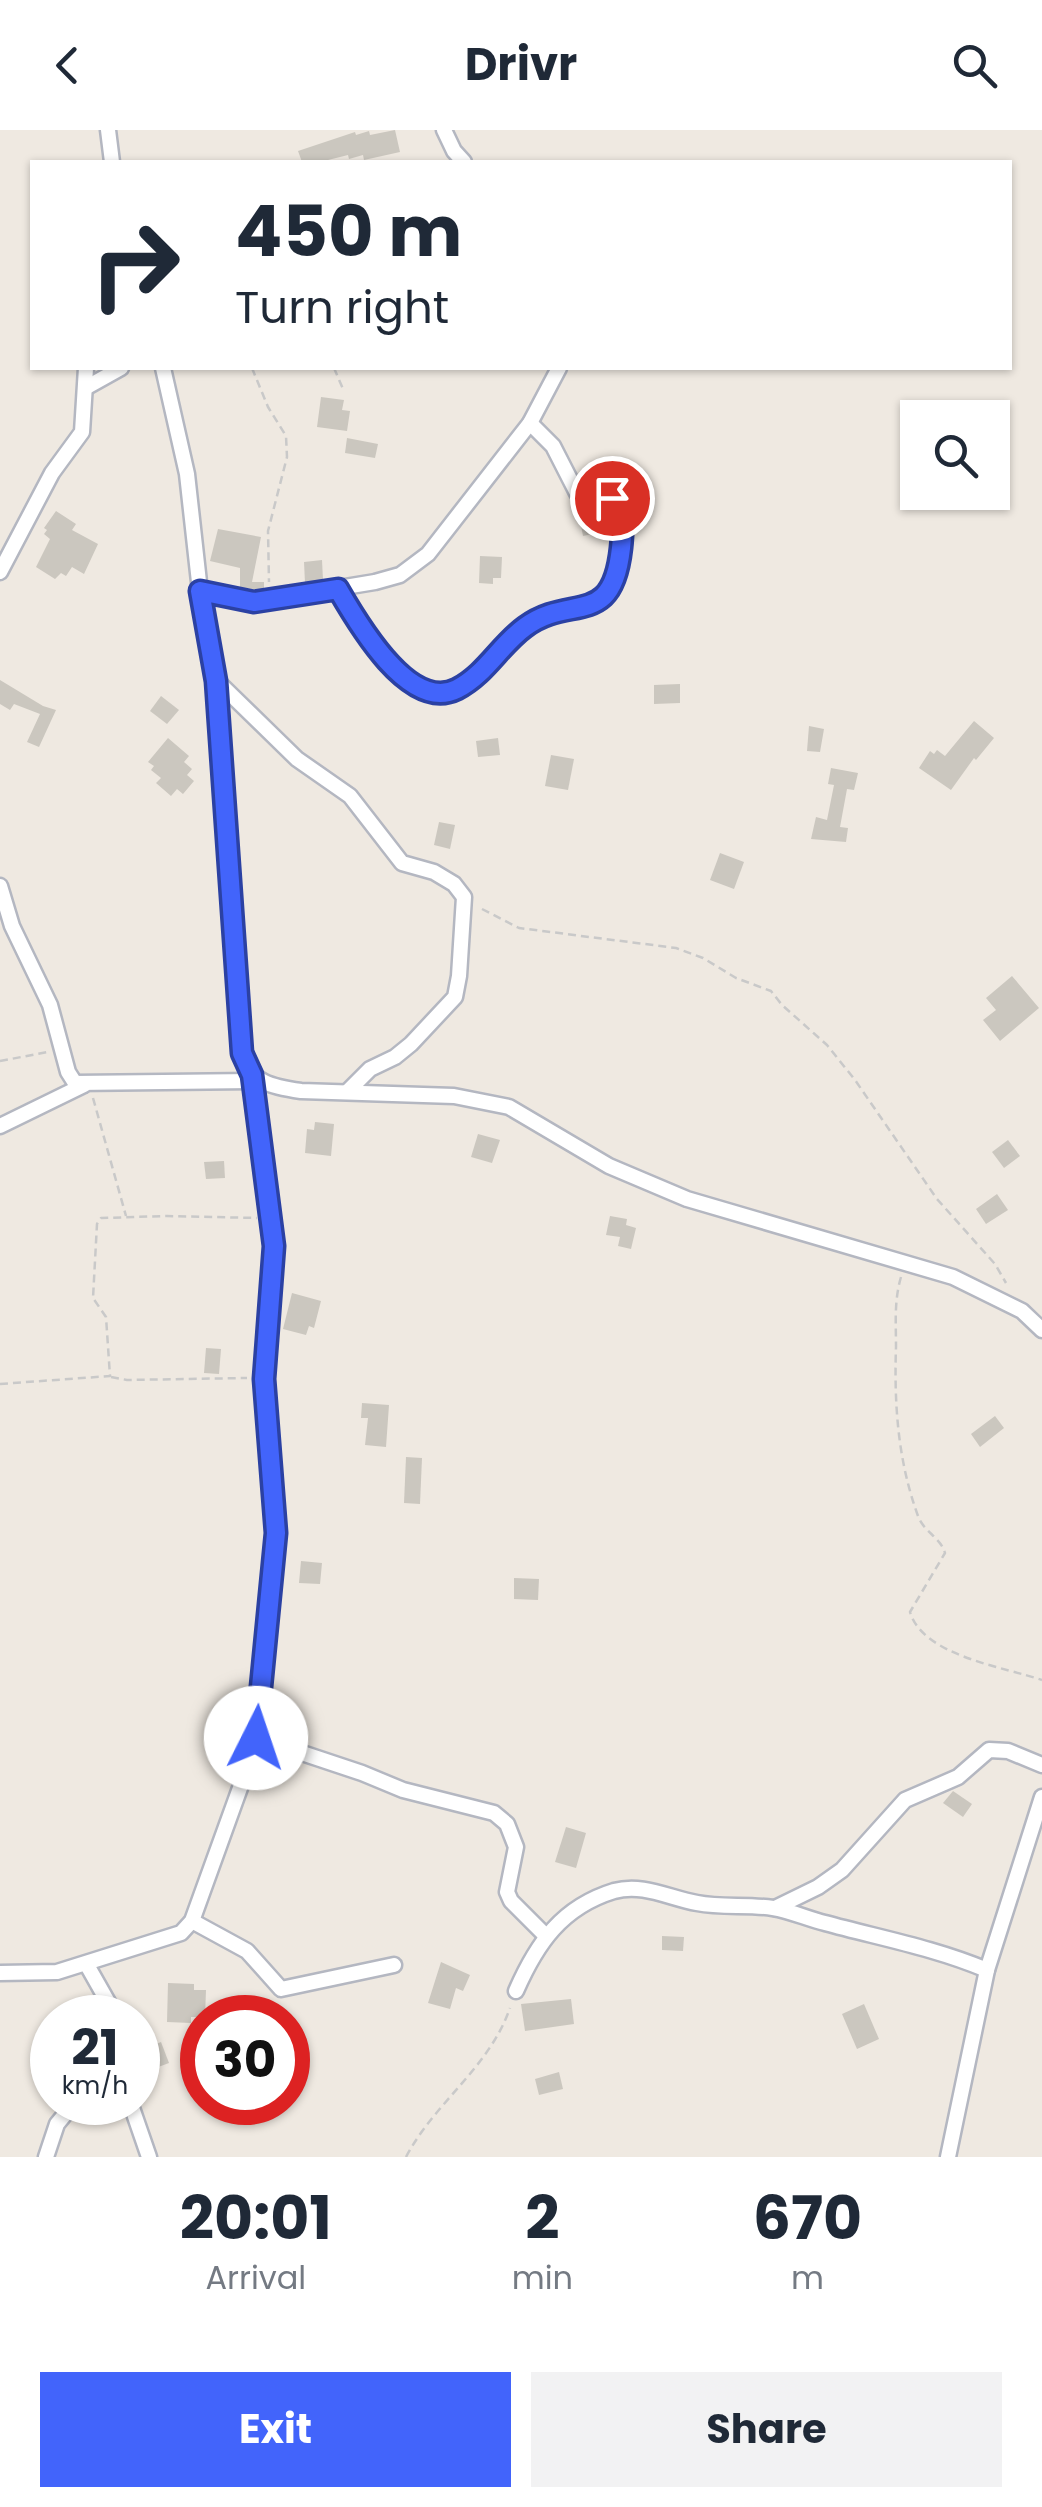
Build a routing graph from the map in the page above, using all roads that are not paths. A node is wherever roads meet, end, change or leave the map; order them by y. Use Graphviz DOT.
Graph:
graph roads {
  1 [pos="108,130"];
  2 [pos="444,130"];
  3 [pos="112,160"];
  4 [pos="462,160"];
  5 [pos="86,370"];
  6 [pos="118,370"];
  7 [pos="163,370"];
  8 [pos="558,370"];
  9 [pos="88,387"];
  10 [pos="530,424"];
  11 [pos="0,572"];
  12 [pos="338,589"];
  13 [pos="200,591"];
  14 [pos="216,681"];
  15 [pos="0,886"];
  16 [pos="253,1078"];
  17 [pos="84,1085"];
  18 [pos="348,1092"];
  19 [pos="0,1126"];
  20 [pos="1042,1330"];
  21 [pos="256,1738"];
  22 [pos="1042,1765"];
  23 [pos="1042,1798"];
  24 [pos="775,1908"];
  25 [pos="192,1920"];
  26 [pos="545,1934"];
  27 [pos="87,1964"];
  28 [pos="394,1965"];
  29 [pos="987,1970"];
  30 [pos="0,1973"];
  31 [pos="516,1990"];
  32 [pos="105,1995"];
  33 [pos="57,2125"];
  34 [pos="138,2125"];
  35 [pos="46,2157"];
  36 [pos="148,2157"];
  37 [pos="948,2157"];
  1 -- 3 [label="street"];
  2 -- 4 [label="street"];
  5 -- 9 [label="street"];
  6 -- 9 [label="street"];
  7 -- 13 [label="street"];
  8 -- 10 [label="street"];
  9 -- 11 [label="street"];
  10 -- 12 [label="street"];
  10 -- 12 [label="street"];
  12 -- 13 [label="street"];
  13 -- 14 [label="street"];
  14 -- 16 [label="street"];
  14 -- 18 [label="street"];
  15 -- 17 [label="street"];
  16 -- 17 [label="street"];
  16 -- 18 [label="street"];
  16 -- 21 [label="street"];
  17 -- 19 [label="street"];
  18 -- 20 [label="street"];
  21 -- 25 [label="street"];
  21 -- 26 [label="street"];
  22 -- 24 [label="street"];
  23 -- 29 [label="street"];
  24 -- 26 [label="street"];
  24 -- 29 [label="street"];
  25 -- 27 [label="street"];
  25 -- 28 [label="street"];
  26 -- 31 [label="street"];
  27 -- 30 [label="street"];
  27 -- 32 [label="street"];
  29 -- 37 [label="street"];
  33 -- 35 [label="street"];
  34 -- 36 [label="street"];
}
